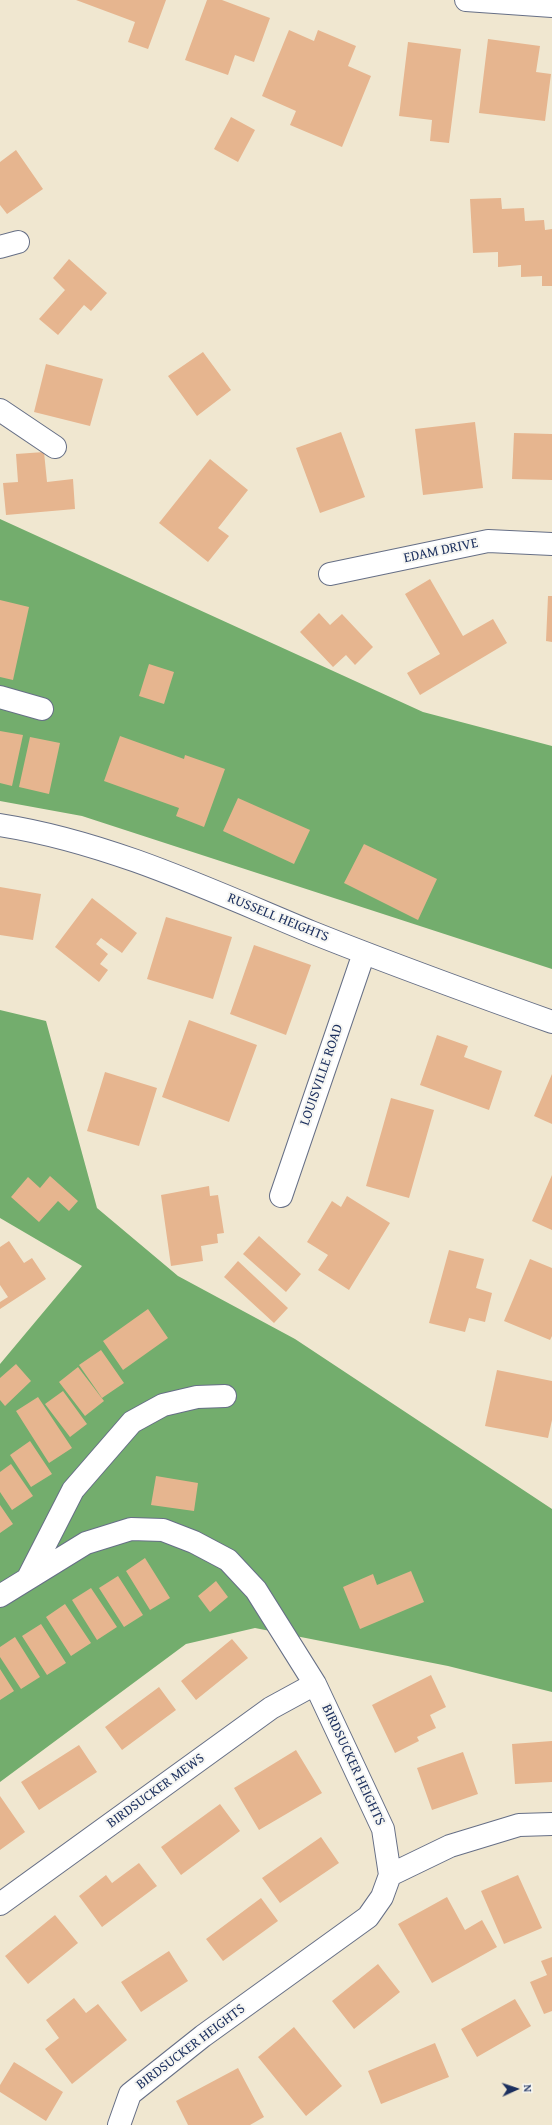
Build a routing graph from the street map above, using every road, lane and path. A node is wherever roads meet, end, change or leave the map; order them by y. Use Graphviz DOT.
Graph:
graph roads {
  1 [pos="466,0"];
  2 [pos="552,6"];
  3 [pos="0,410"];
  4 [pos="55,447"];
  5 [pos="552,544"];
  6 [pos="330,574"];
  7 [pos="0,697"];
  8 [pos="42,709"];
  9 [pos="0,825"];
  10 [pos="364,953"];
  11 [pos="552,1022"];
  12 [pos="281,1196"];
  13 [pos="225,1396"];
  14 [pos="28,1578"];
  15 [pos="0,1596"];
  16 [pos="315,1684"];
  17 [pos="552,1824"];
  18 [pos="390,1875"];
  19 [pos="0,1904"];
  20 [pos="120,2125"];
  1 -- 2 [label="street"];
  3 -- 4 [label="street"];
  5 -- 6 [label="street, EDAM DRIVE"];
  7 -- 8 [label="street"];
  9 -- 10 [label="street, RUSSELL HEIGHTS"];
  10 -- 11 [label="street, RUSSELL HEIGHTS"];
  10 -- 12 [label="street, LOUISVILLE ROAD"];
  13 -- 14 [label="street"];
  14 -- 15 [label="street, BIRDSUCKER HEIGHTS"];
  14 -- 16 [label="street, BIRDSUCKER HEIGHTS"];
  16 -- 18 [label="street, BIRDSUCKER HEIGHTS"];
  16 -- 19 [label="street, BIRDSUCKER MEWS"];
  17 -- 18 [label="street"];
  18 -- 20 [label="street, BIRDSUCKER HEIGHTS"];
}
